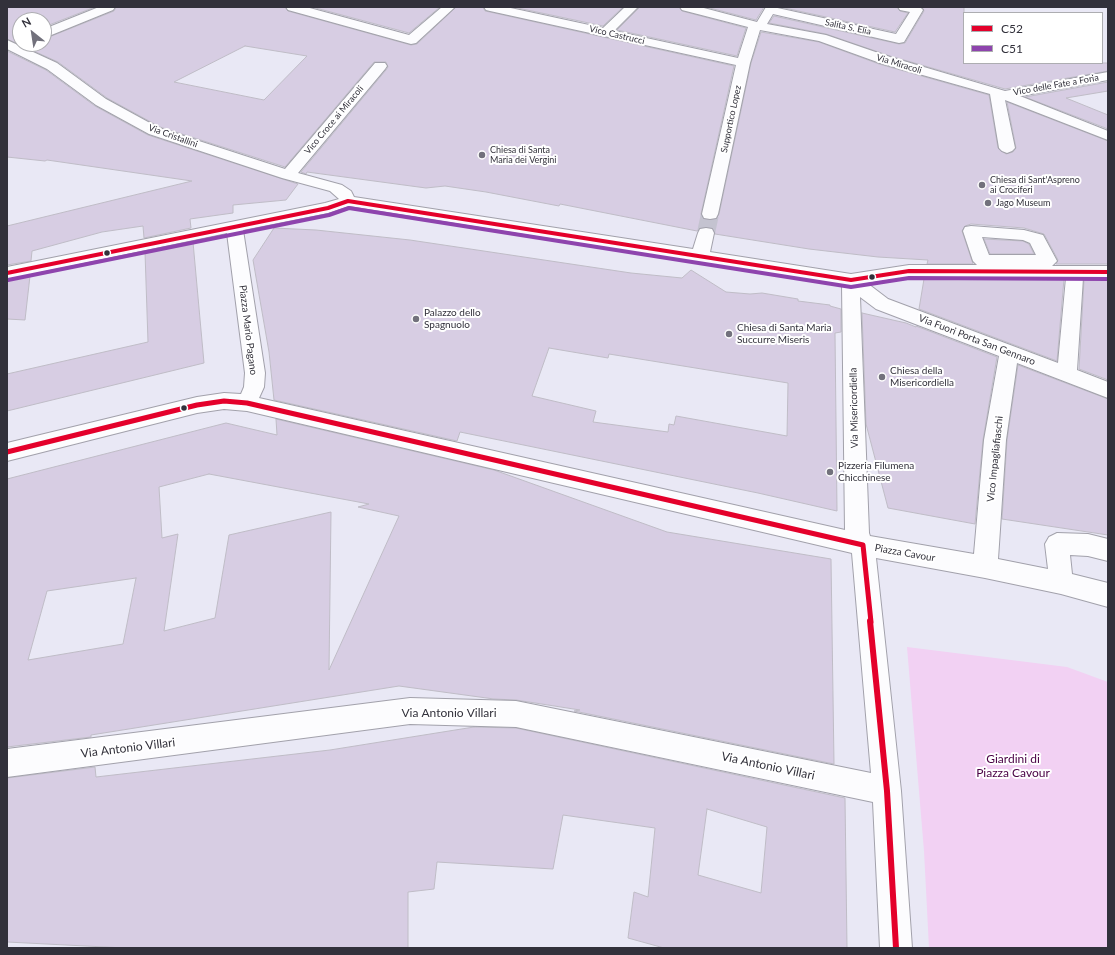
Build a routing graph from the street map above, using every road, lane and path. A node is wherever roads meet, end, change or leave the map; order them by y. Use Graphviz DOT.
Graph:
graph roads {
  1 [pos="109,7"];
  2 [pos="292,7"];
  3 [pos="449,7"];
  4 [pos="490,7"];
  5 [pos="632,7"];
  6 [pos="686,7"];
  7 [pos="904,7"];
  8 [pos="757,25"];
  9 [pos="52,31"];
  10 [pos="606,32"];
  11 [pos="26,52"];
  12 [pos="743,63"];
  13 [pos="380,66"];
  14 [pos="1108,76"];
  15 [pos="1000,94"];
  16 [pos="1108,136"];
  17 [pos="1007,148"];
  18 [pos="288,175"];
  19 [pos="348,201"];
  20 [pos="710,214"];
  21 [pos="234,226"];
  22 [pos="706,233"];
  23 [pos="700,257"];
  24 [pos="1075,271"];
  25 [pos="1108,272"];
  26 [pos="7,273"];
  27 [pos="851,280"];
  28 [pos="1009,352"];
  29 [pos="1067,373"];
  30 [pos="1108,390"];
  31 [pos="247,402"];
  32 [pos="7,452"];
  33 [pos="860,540"];
  34 [pos="1108,550"];
  35 [pos="986,567"];
  36 [pos="1061,582"];
  37 [pos="1108,594"];
  38 [pos="7,763"];
  39 [pos="887,792"];
  40 [pos="896,948"];
  1 -- 9 [label="street"];
  2 -- 3 [label="street"];
  4 -- 10 [label="street, Vico Castrucci"];
  5 -- 10 [label="street"];
  6 -- 8 [label="street, Via Miracoli"];
  7 -- 8 [label="street, Salita S. Elia"];
  8 -- 12 [label="street, Supportico Lopez"];
  8 -- 15 [label="street, Via Miracoli"];
  10 -- 12 [label="street, Vico Castrucci"];
  11 -- 18 [label="street, Via Cristallini"];
  12 -- 20 [label="street, Supportico Lopez"];
  13 -- 18 [label="street, Vico Croce ai Miracoli"];
  14 -- 15 [label="street, Vico delle Fate a Foria"];
  15 -- 16 [label="street, Via Miracoli"];
  15 -- 17 [label="street"];
  18 -- 19 [label="street, Via Cristallini"];
  19 -- 21 [label="street"];
  19 -- 23 [label="street"];
  21 -- 26 [label="street"];
  21 -- 31 [label="street, Piazza Mario Pagano"];
  22 -- 23 [label="street"];
  23 -- 27 [label="street"];
  24 -- 25 [label="street"];
  24 -- 27 [label="street"];
  24 -- 29 [label="street"];
  27 -- 28 [label="street, Via Fuori Porta San Gennaro"];
  27 -- 33 [label="street, Via Misericordiella"];
  28 -- 29 [label="street, Via Fuori Porta San Gennaro"];
  28 -- 35 [label="street, Vico Impagliafiaschi"];
  29 -- 30 [label="street, Via Fuori Porta San Gennaro"];
  31 -- 32 [label="street"];
  31 -- 33 [label="street"];
  33 -- 35 [label="street, Piazza Cavour"];
  33 -- 39 [label="street, Piazza Cavour"];
  34 -- 36 [label="street"];
  35 -- 36 [label="street, Piazza Cavour"];
  36 -- 37 [label="street, Piazza Cavour"];
  38 -- 39 [label="street, Via Antonio Villari"];
  39 -- 40 [label="street, Piazza Cavour"];
}
